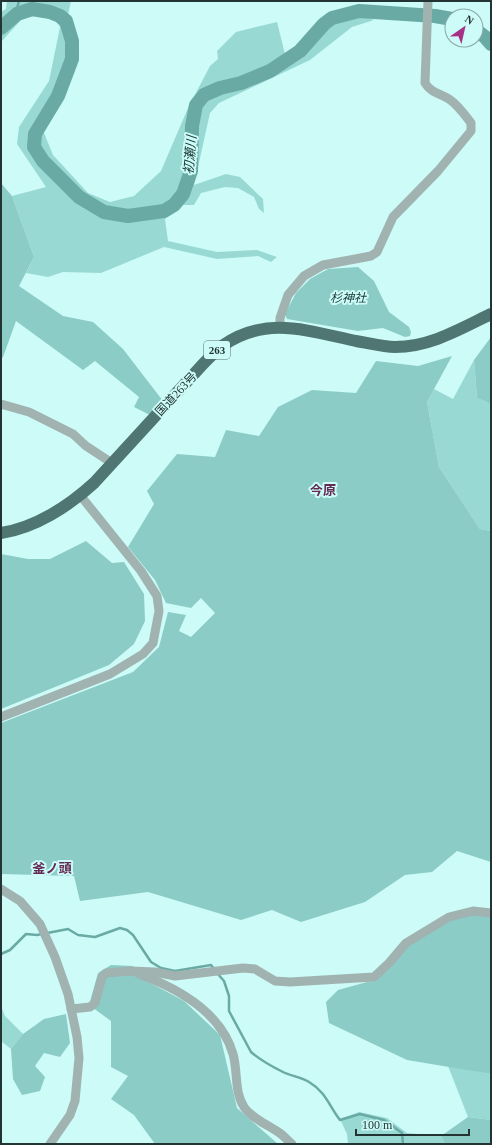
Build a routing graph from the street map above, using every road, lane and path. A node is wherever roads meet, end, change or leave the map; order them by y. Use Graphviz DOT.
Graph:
graph roads {
  1 [pos="428,1"];
  2 [pos="491,314"];
  3 [pos="280,327"];
  4 [pos="1,404"];
  5 [pos="112,463"];
  6 [pos="80,495"];
  7 [pos="1,533"];
  8 [pos="1,717"];
  9 [pos="1,889"];
  10 [pos="1,897"];
  11 [pos="20,901"];
  12 [pos="491,913"];
  13 [pos="130,971"];
  14 [pos="72,1009"];
  15 [pos="50,1144"];
  16 [pos="292,1144"];
  1 -- 3 [label="street"];
  2 -- 3 [label="highway, 国道263号 / 263"];
  3 -- 5 [label="highway, 国道263号 / 263"];
  4 -- 5 [label="street"];
  5 -- 6 [label="highway, 国道263号 / 263"];
  6 -- 7 [label="highway, 国道263号 / 263"];
  6 -- 8 [label="street"];
  9 -- 11 [label="street"];
  10 -- 11 [label="street"];
  11 -- 14 [label="street"];
  12 -- 13 [label="street"];
  13 -- 14 [label="street"];
  13 -- 16 [label="street"];
  14 -- 15 [label="street"];
}
